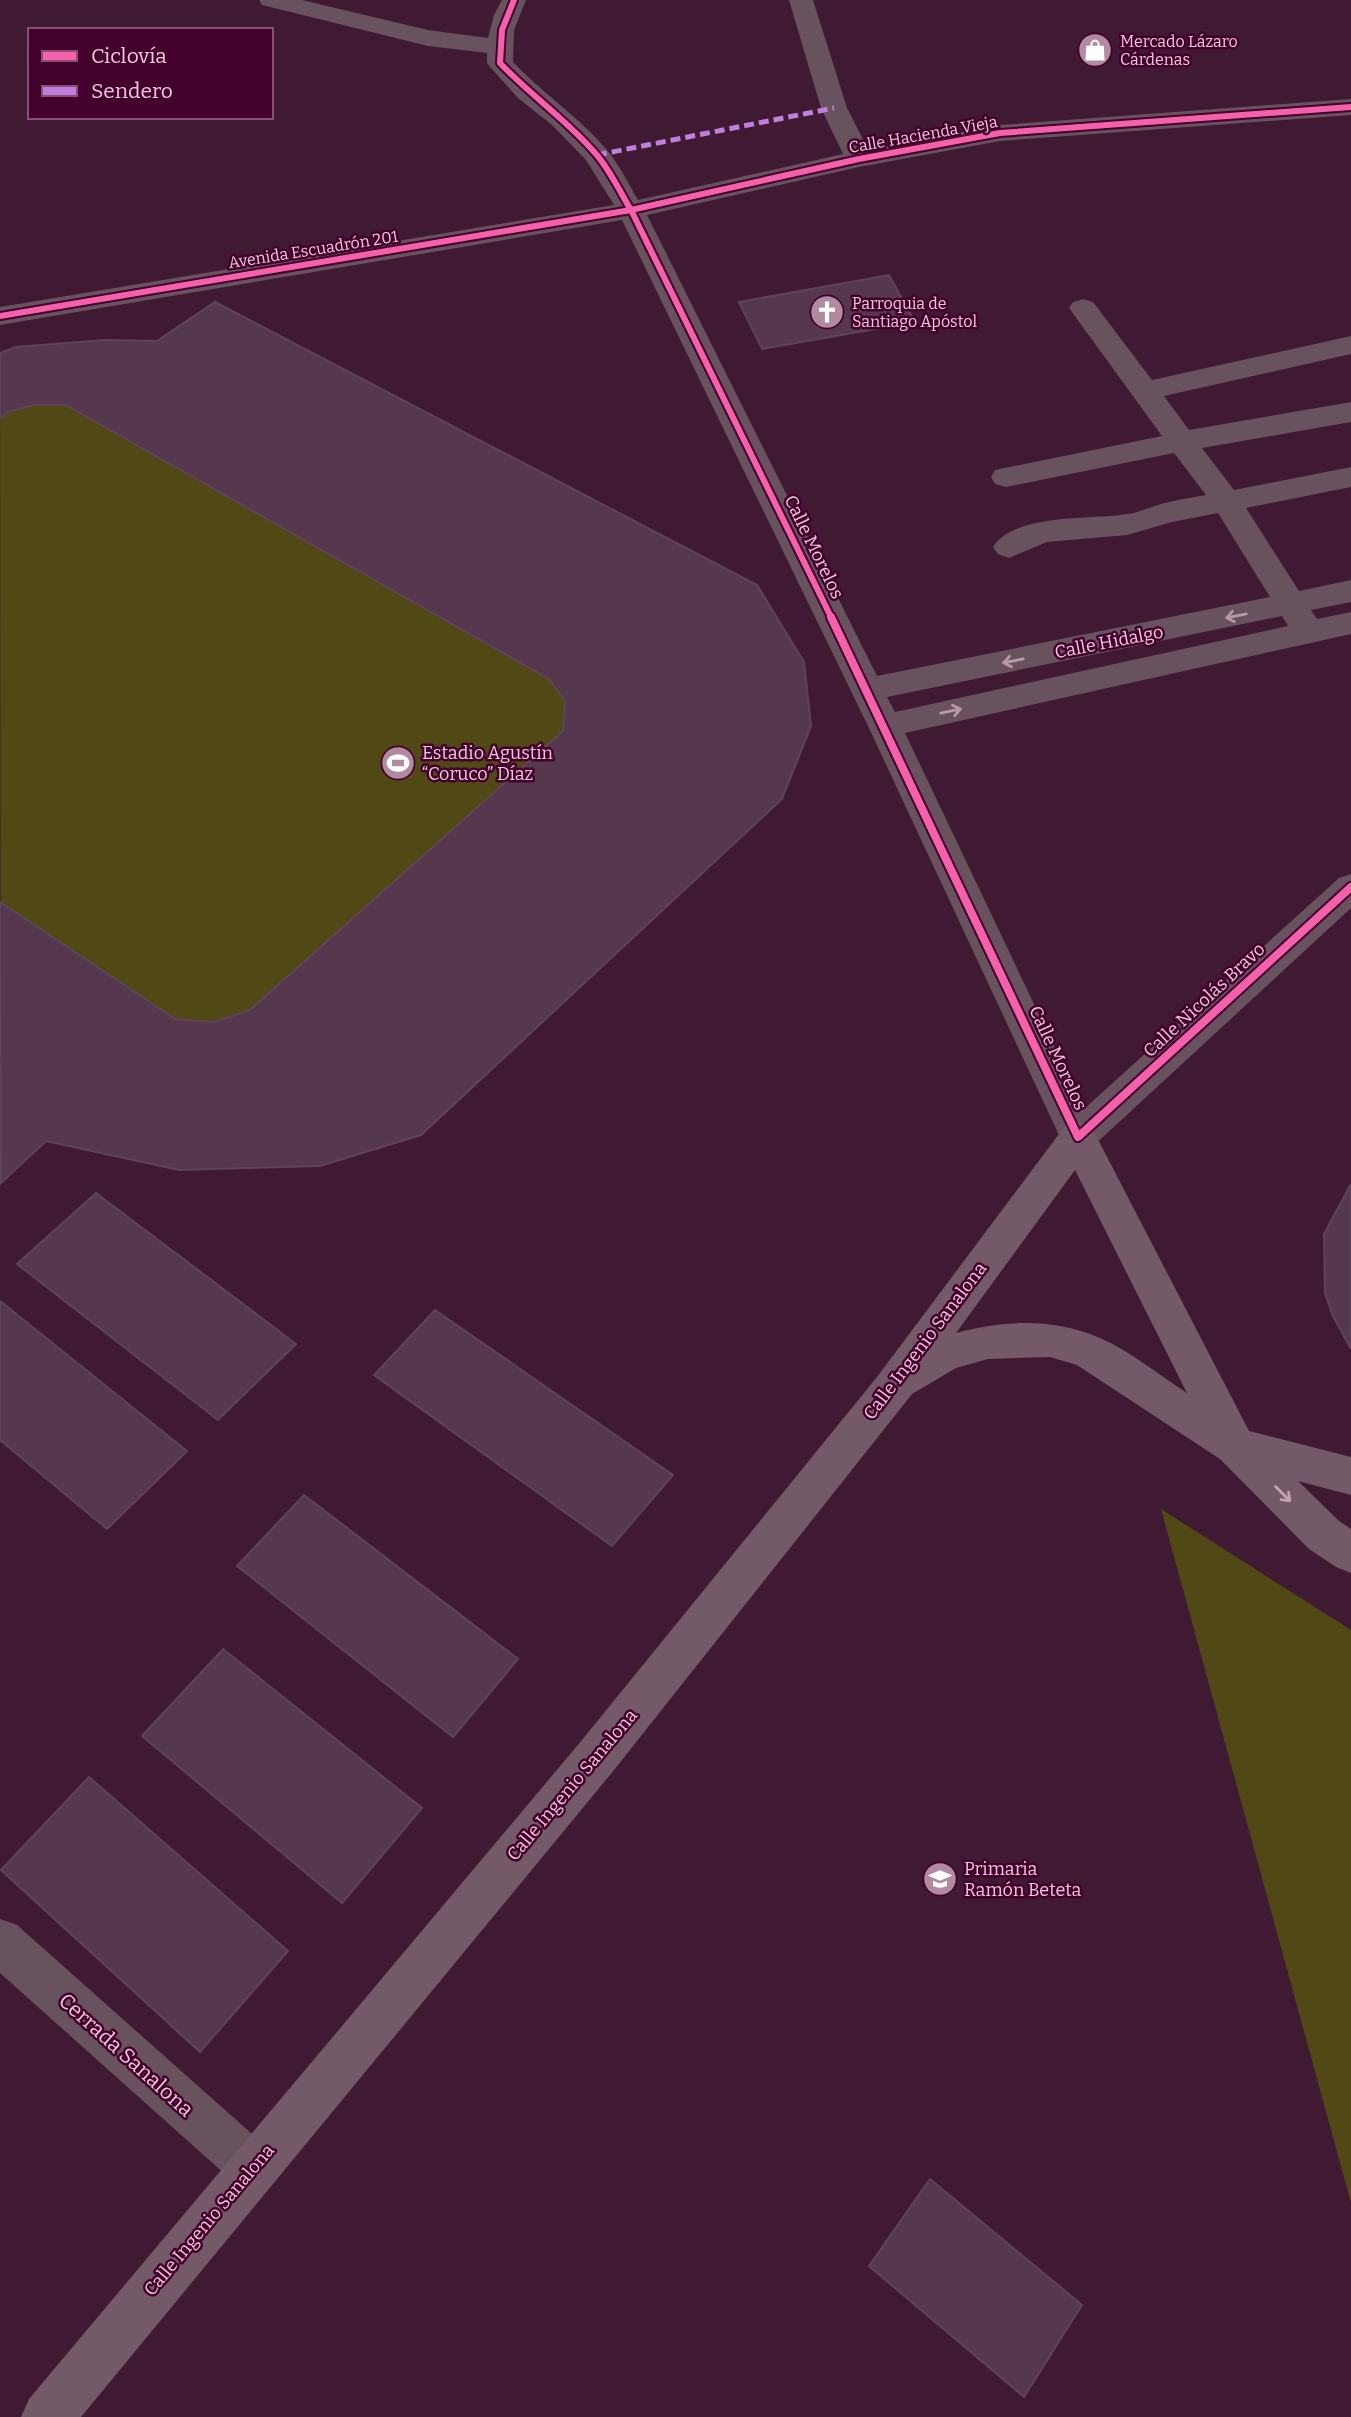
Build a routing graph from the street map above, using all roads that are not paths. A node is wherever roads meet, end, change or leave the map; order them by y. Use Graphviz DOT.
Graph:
graph roads {
  1 [pos="271,0"];
  2 [pos="514,0"];
  3 [pos="801,0"];
  4 [pos="499,47"];
  5 [pos="1351,107"];
  6 [pos="859,159"];
  7 [pos="631,210"];
  8 [pos="1083,308"];
  9 [pos="0,316"];
  10 [pos="1351,345"];
  11 [pos="1146,391"];
  12 [pos="1351,412"];
  13 [pos="1184,441"];
  14 [pos="1006,477"];
  15 [pos="1351,477"];
  16 [pos="1226,500"];
  17 [pos="1009,547"];
  18 [pos="1351,592"];
  19 [pos="1290,605"];
  20 [pos="1351,623"];
  21 [pos="1309,632"];
  22 [pos="866,690"];
  23 [pos="885,726"];
  24 [pos="1351,887"];
  25 [pos="1078,1138"];
  26 [pos="891,1390"];
  27 [pos="1235,1446"];
  28 [pos="1351,1476"];
  29 [pos="1351,1553"];
  30 [pos="0,1942"];
  31 [pos="253,2167"];
  32 [pos="47,2417"];
  1 -- 4 [label="street"];
  2 -- 4 [label="street"];
  3 -- 6 [label="street"];
  4 -- 7 [label="street, Calle Morelos"];
  5 -- 6 [label="street, Calle Hacienda Vieja"];
  6 -- 7 [label="street, Calle Hacienda Vieja"];
  7 -- 9 [label="street, Avenida Escuadrón 201"];
  7 -- 22 [label="street, Calle Morelos"];
  8 -- 11 [label="street"];
  10 -- 11 [label="street"];
  11 -- 13 [label="street"];
  12 -- 13 [label="street"];
  13 -- 14 [label="street"];
  13 -- 16 [label="street"];
  15 -- 16 [label="street"];
  16 -- 17 [label="street"];
  16 -- 19 [label="street"];
  18 -- 19 [label="street, Calle Hidalgo"];
  19 -- 21 [label="street"];
  19 -- 22 [label="street, Calle Hidalgo, one-way"];
  20 -- 21 [label="street, Calle Hidalgo"];
  23 -- 21 [label="street, Calle Hidalgo, one-way"];
  22 -- 23 [label="street, Calle Morelos"];
  23 -- 25 [label="street, Calle Morelos"];
  24 -- 25 [label="street, Calle Nicolás Bravo"];
  25 -- 26 [label="main road, Calle Ingenio Sanalona"];
  25 -- 27 [label="main road, Calle Morelos"];
  26 -- 27 [label="main road"];
  26 -- 31 [label="main road, Calle Ingenio Sanalona"];
  27 -- 28 [label="main road"];
  27 -- 29 [label="main road, Calle Morelos, one-way"];
  30 -- 31 [label="street, Cerrada Sanalona"];
  31 -- 32 [label="main road, Calle Ingenio Sanalona"];
}
